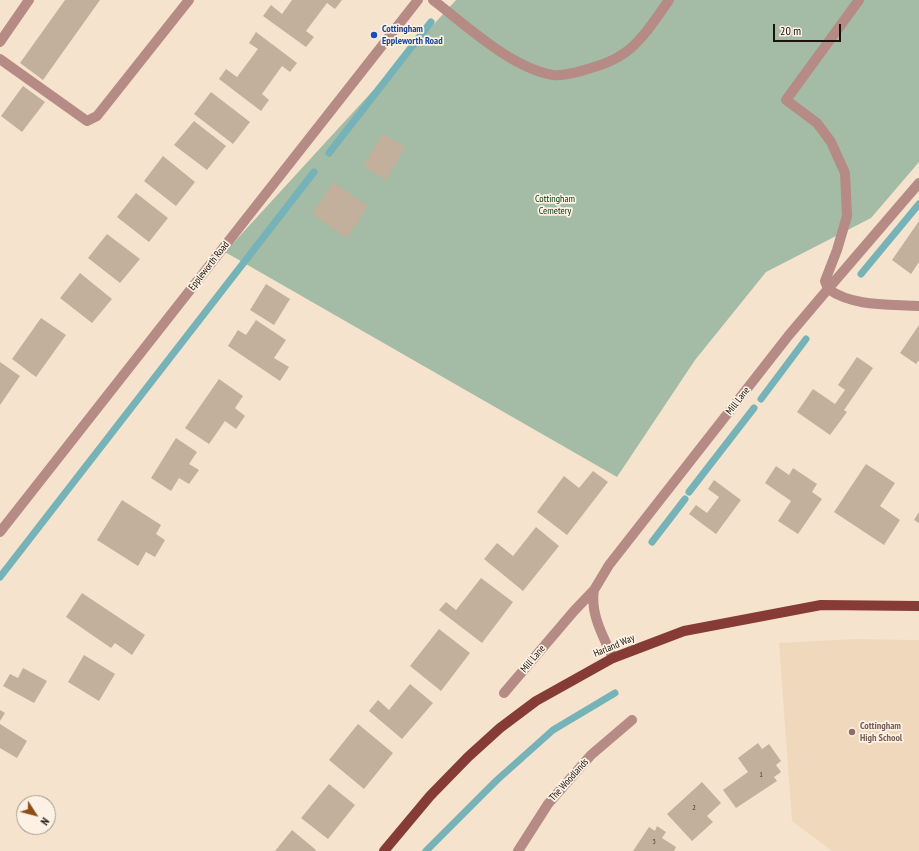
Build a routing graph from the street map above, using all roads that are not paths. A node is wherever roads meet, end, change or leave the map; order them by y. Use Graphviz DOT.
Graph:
graph roads {
  1 [pos="29,0"];
  2 [pos="188,0"];
  3 [pos="418,0"];
  4 [pos="433,0"];
  5 [pos="669,0"];
  6 [pos="859,0"];
  7 [pos="0,42"];
  8 [pos="0,60"];
  9 [pos="919,183"];
  10 [pos="828,289"];
  11 [pos="919,306"];
  12 [pos="0,532"];
  13 [pos="594,590"];
  14 [pos="919,606"];
  15 [pos="613,658"];
  16 [pos="504,693"];
  17 [pos="632,720"];
  18 [pos="384,851"];
  19 [pos="518,851"];
  1 -- 7 [label="street"];
  2 -- 8 [label="street"];
  3 -- 12 [label="street, Eppleworth Road"];
  4 -- 5 [label="street"];
  6 -- 10 [label="street"];
  9 -- 10 [label="street, Mill Lane"];
  10 -- 11 [label="street"];
  10 -- 13 [label="street, Mill Lane"];
  13 -- 15 [label="street"];
  13 -- 16 [label="street, Mill Lane"];
  14 -- 15 [label="main road, Harland Way"];
  15 -- 18 [label="main road, Harland Way"];
  17 -- 19 [label="street, The Woodlands"];
}
